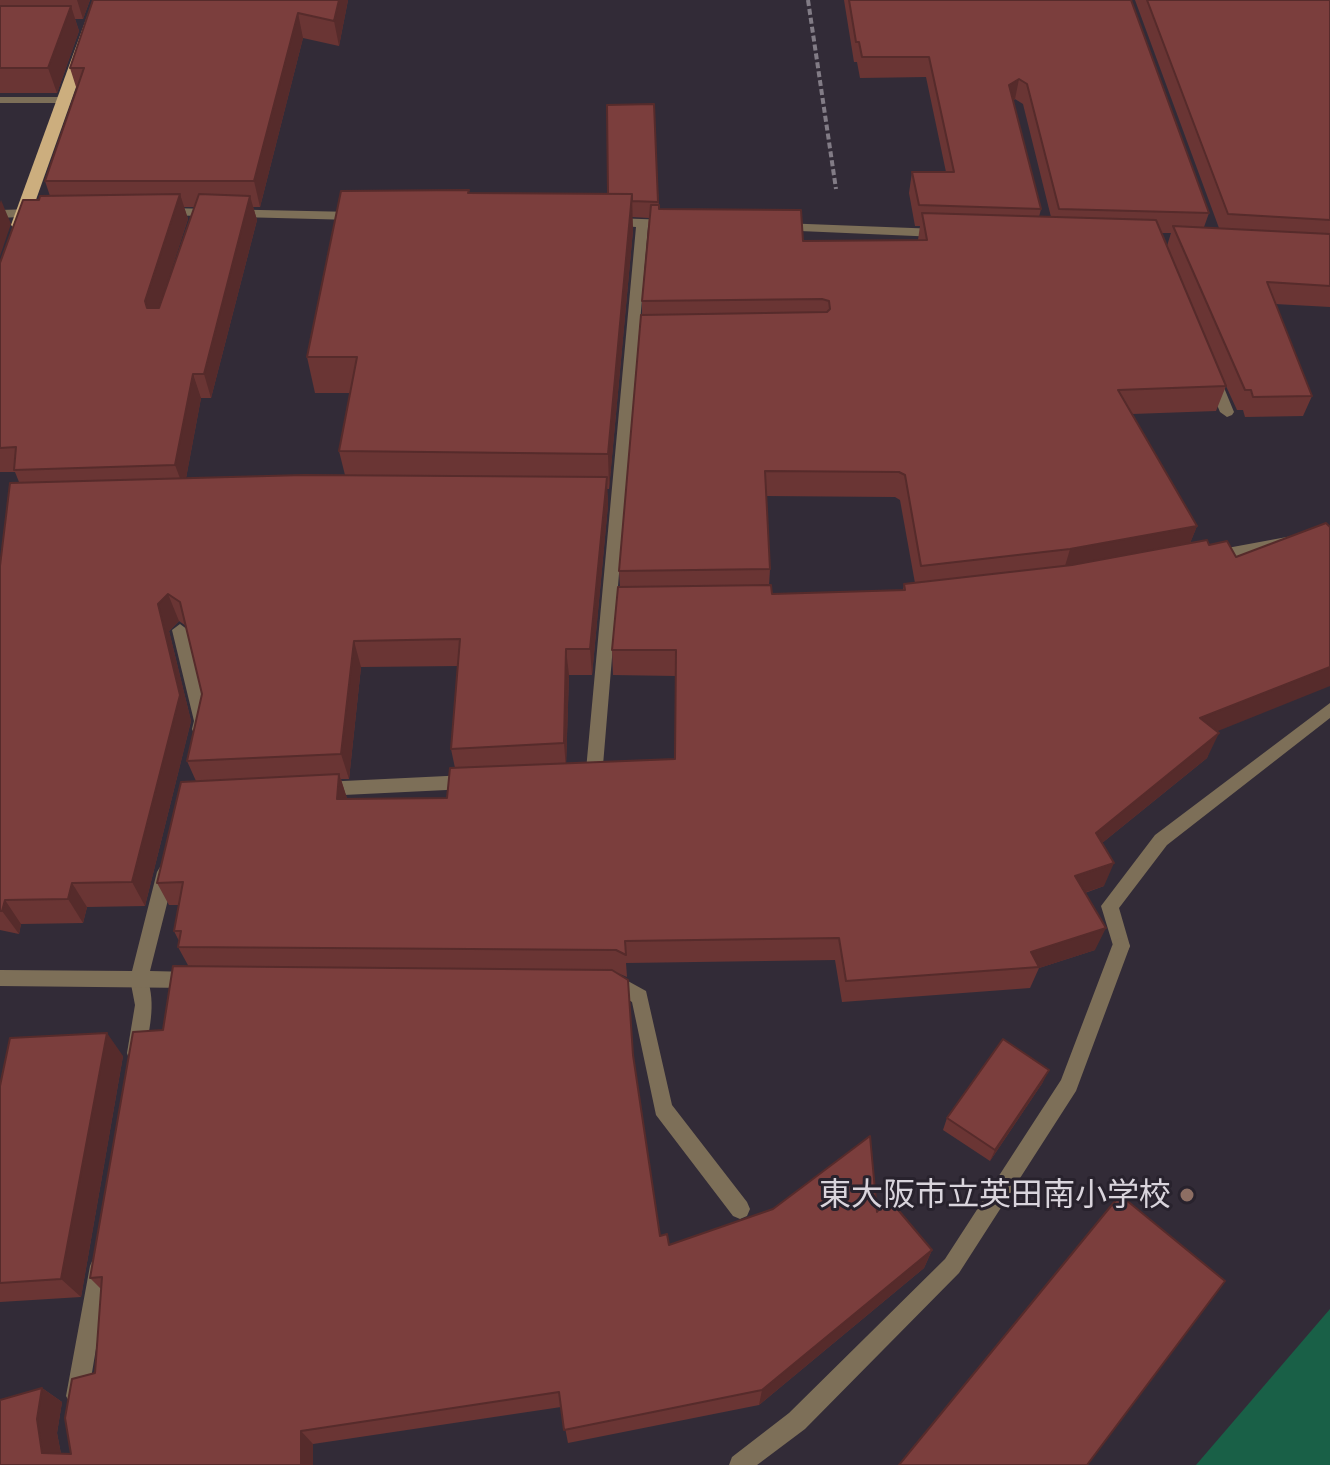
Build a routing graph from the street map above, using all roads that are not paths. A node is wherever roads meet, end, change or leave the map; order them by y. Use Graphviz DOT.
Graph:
graph roads {
  1 [pos="100,0"];
  2 [pos="0,100"];
  3 [pos="64,100"];
  4 [pos="155,212"];
  5 [pos="199,212"];
  6 [pos="52,213"];
  7 [pos="0,214"];
  8 [pos="23,214"];
  9 [pos="373,216"];
  10 [pos="594,222"];
  11 [pos="642,223"];
  12 [pos="688,224"];
  13 [pos="195,226"];
  14 [pos="765,227"];
  15 [pos="953,233"];
  16 [pos="14,243"];
  17 [pos="1209,369"];
  18 [pos="1227,412"];
  19 [pos="1330,534"];
  20 [pos="1189,560"];
  21 [pos="180,630"];
  22 [pos="1330,709"];
  23 [pos="195,751"];
  24 [pos="563,778"];
  25 [pos="484,782"];
  26 [pos="311,790"];
  27 [pos="170,857"];
  28 [pos="0,978"];
  29 [pos="139,979"];
  30 [pos="203,980"];
  31 [pos="609,983"];
  32 [pos="134,1066"];
  33 [pos="740,1209"];
  34 [pos="102,1249"];
  35 [pos="74,1417"];
  36 [pos="740,1465"];
  1 -- 3 [label="main road"];
  2 -- 3 [label="street"];
  3 -- 8 [label="main road"];
  4 -- 5 [label="street"];
  5 -- 9 [label="street"];
  5 -- 13 [label="street"];
  6 -- 8 [label="street"];
  7 -- 8 [label="street"];
  8 -- 16 [label="main road"];
  10 -- 11 [label="street"];
  11 -- 12 [label="street"];
  11 -- 24 [label="street"];
  14 -- 15 [label="street"];
  17 -- 18 [label="street"];
  19 -- 20 [label="street"];
  21 -- 23 [label="street"];
  22 -- 36 [label="street"];
  25 -- 26 [label="street"];
  27 -- 29 [label="street"];
  28 -- 29 [label="street"];
  29 -- 30 [label="street"];
  29 -- 32 [label="street"];
  31 -- 33 [label="street"];
  34 -- 35 [label="street"];
}
